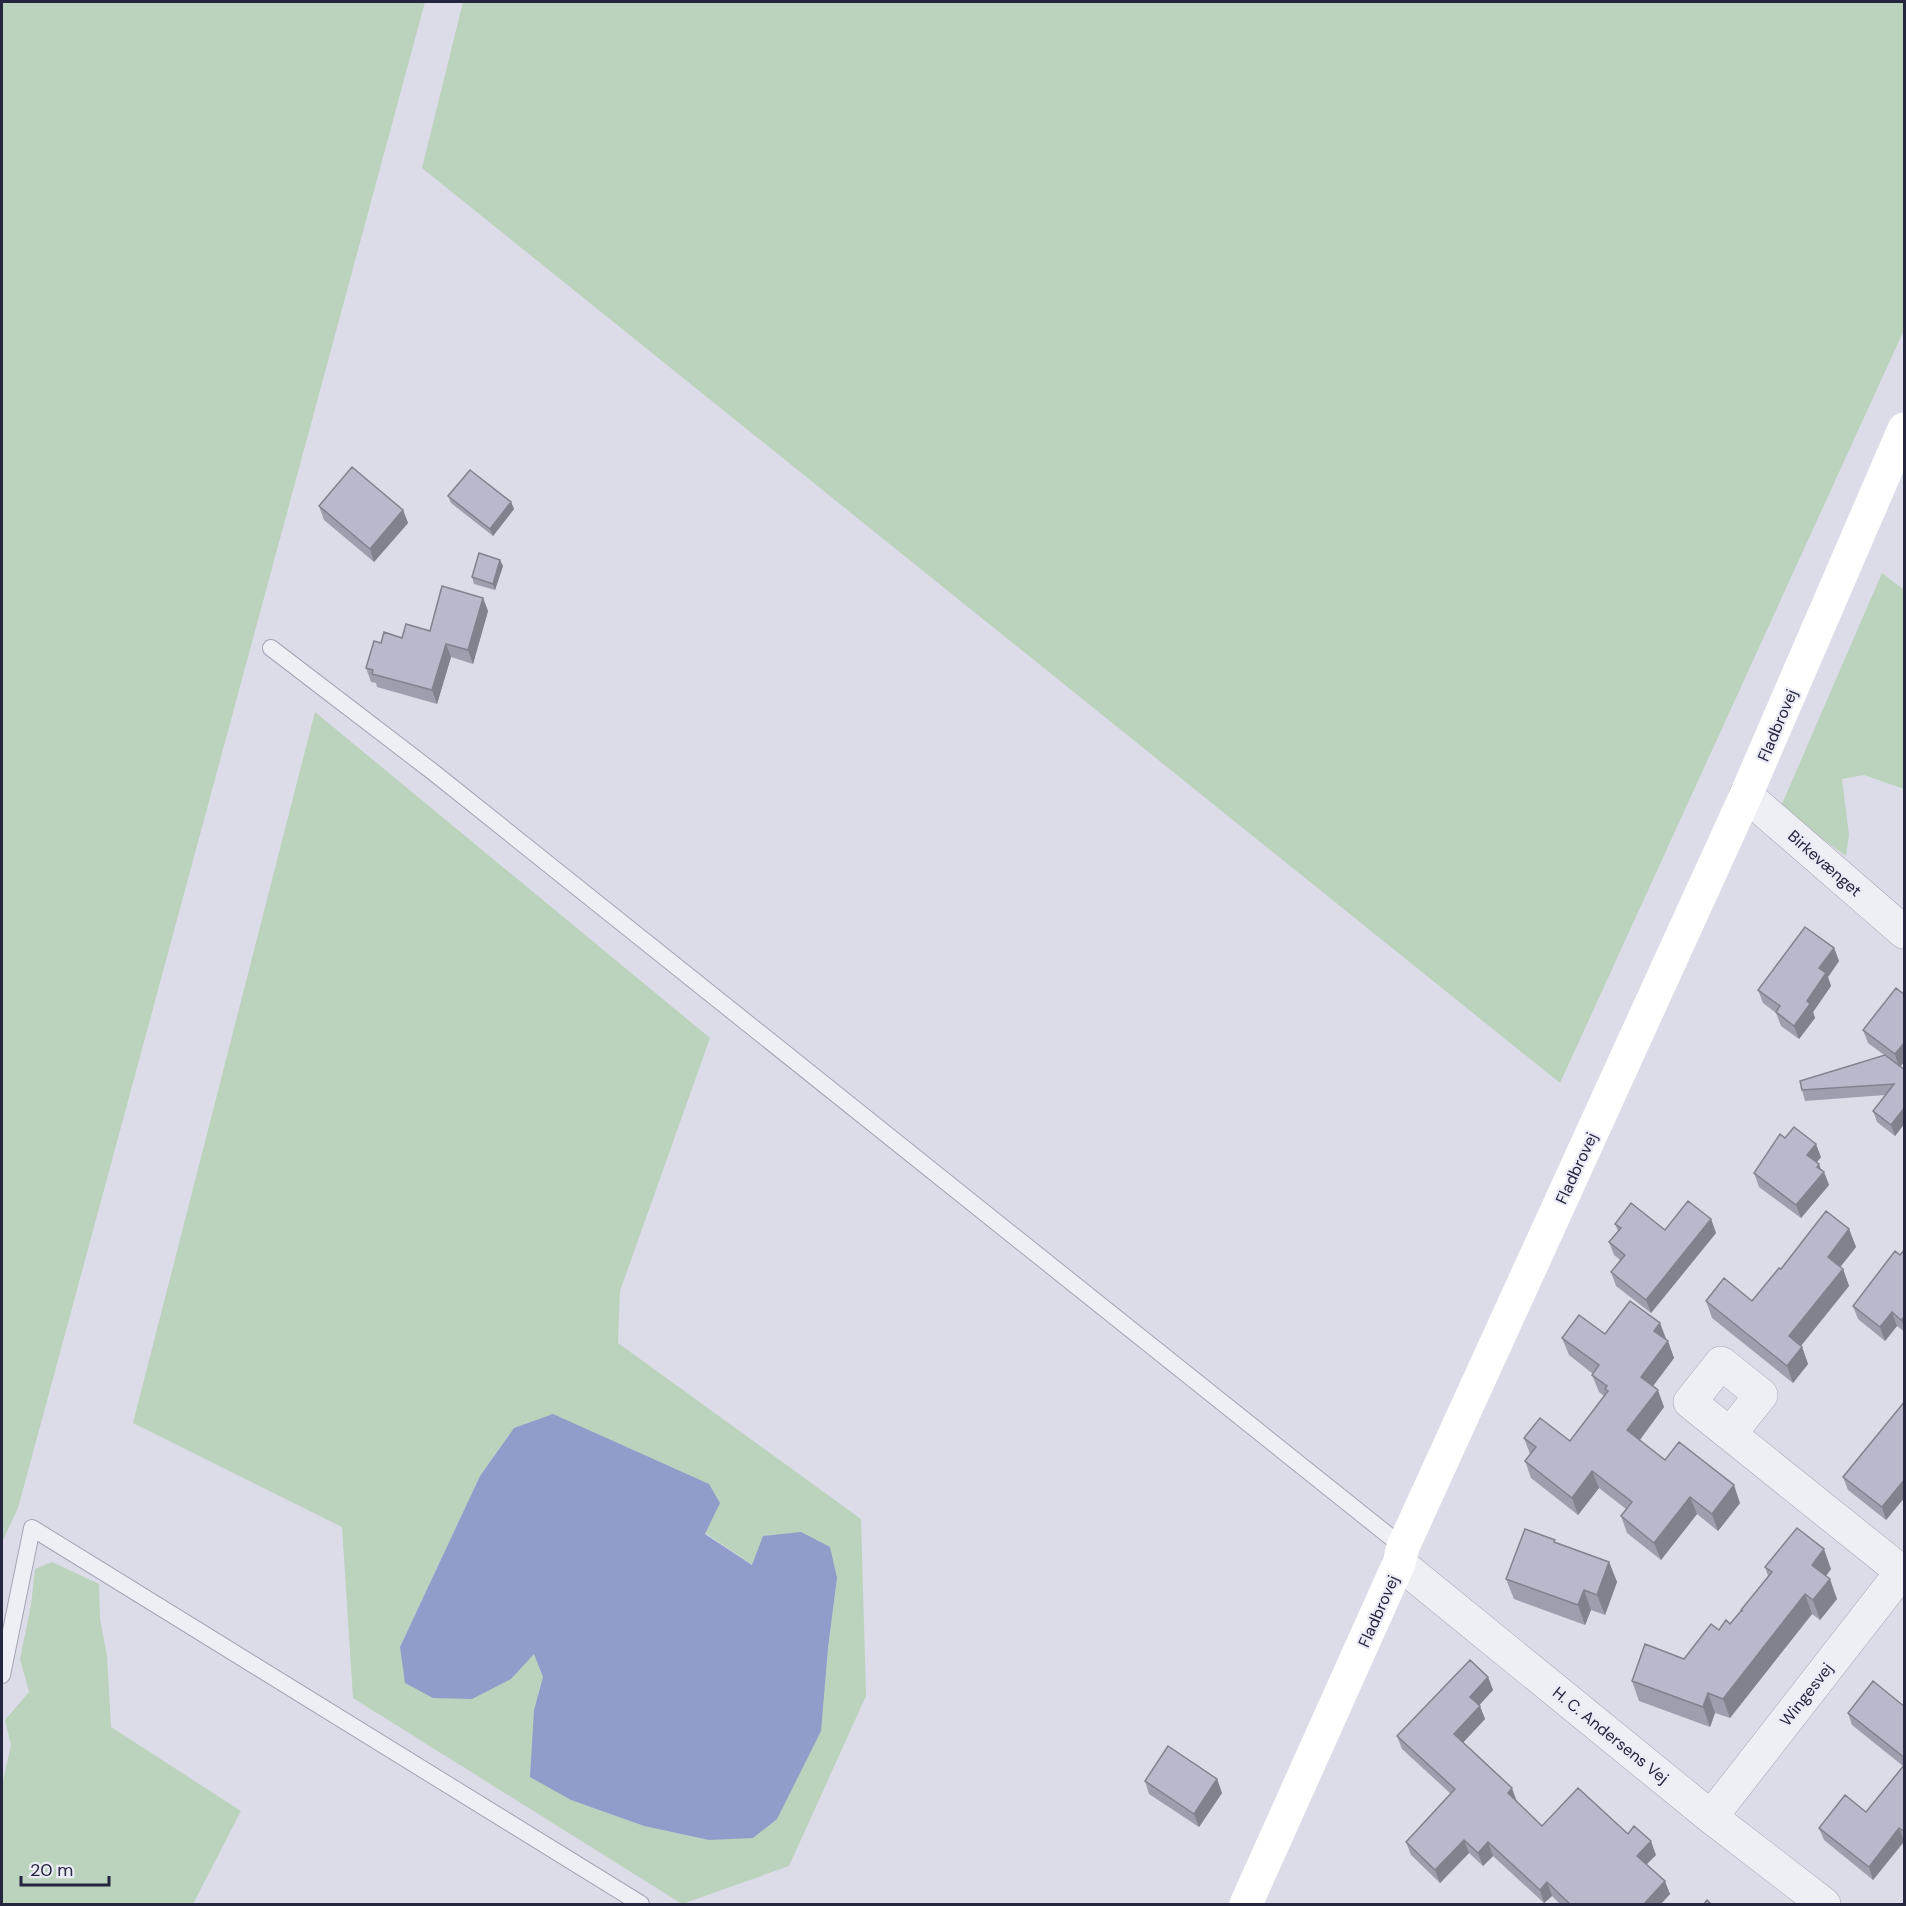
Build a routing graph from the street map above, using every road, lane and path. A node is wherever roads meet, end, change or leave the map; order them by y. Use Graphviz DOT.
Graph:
graph roads {
  1 [pos="1905,429"];
  2 [pos="272,648"];
  3 [pos="1746,795"];
  4 [pos="1905,932"];
  5 [pos="1730,1434"];
  6 [pos="1401,1555"];
  7 [pos="1903,1571"];
  8 [pos="2,1675"];
  9 [pos="1711,1816"];
  10 [pos="641,1905"];
  11 [pos="1246,1905"];
  12 [pos="1824,1905"];
  1 -- 3 [label="main road, Fladbrovej"];
  2 -- 6 [label="lane"];
  3 -- 4 [label="street, Birkevænget"];
  3 -- 6 [label="main road, Fladbrovej"];
  5 -- 7 [label="street, Wingesvej"];
  6 -- 9 [label="street, H. C. Andersens Vej"];
  6 -- 11 [label="main road, Fladbrovej"];
  7 -- 9 [label="street, Wingesvej"];
  8 -- 10 [label="lane"];
  9 -- 12 [label="street, H. C. Andersens Vej"];
}
